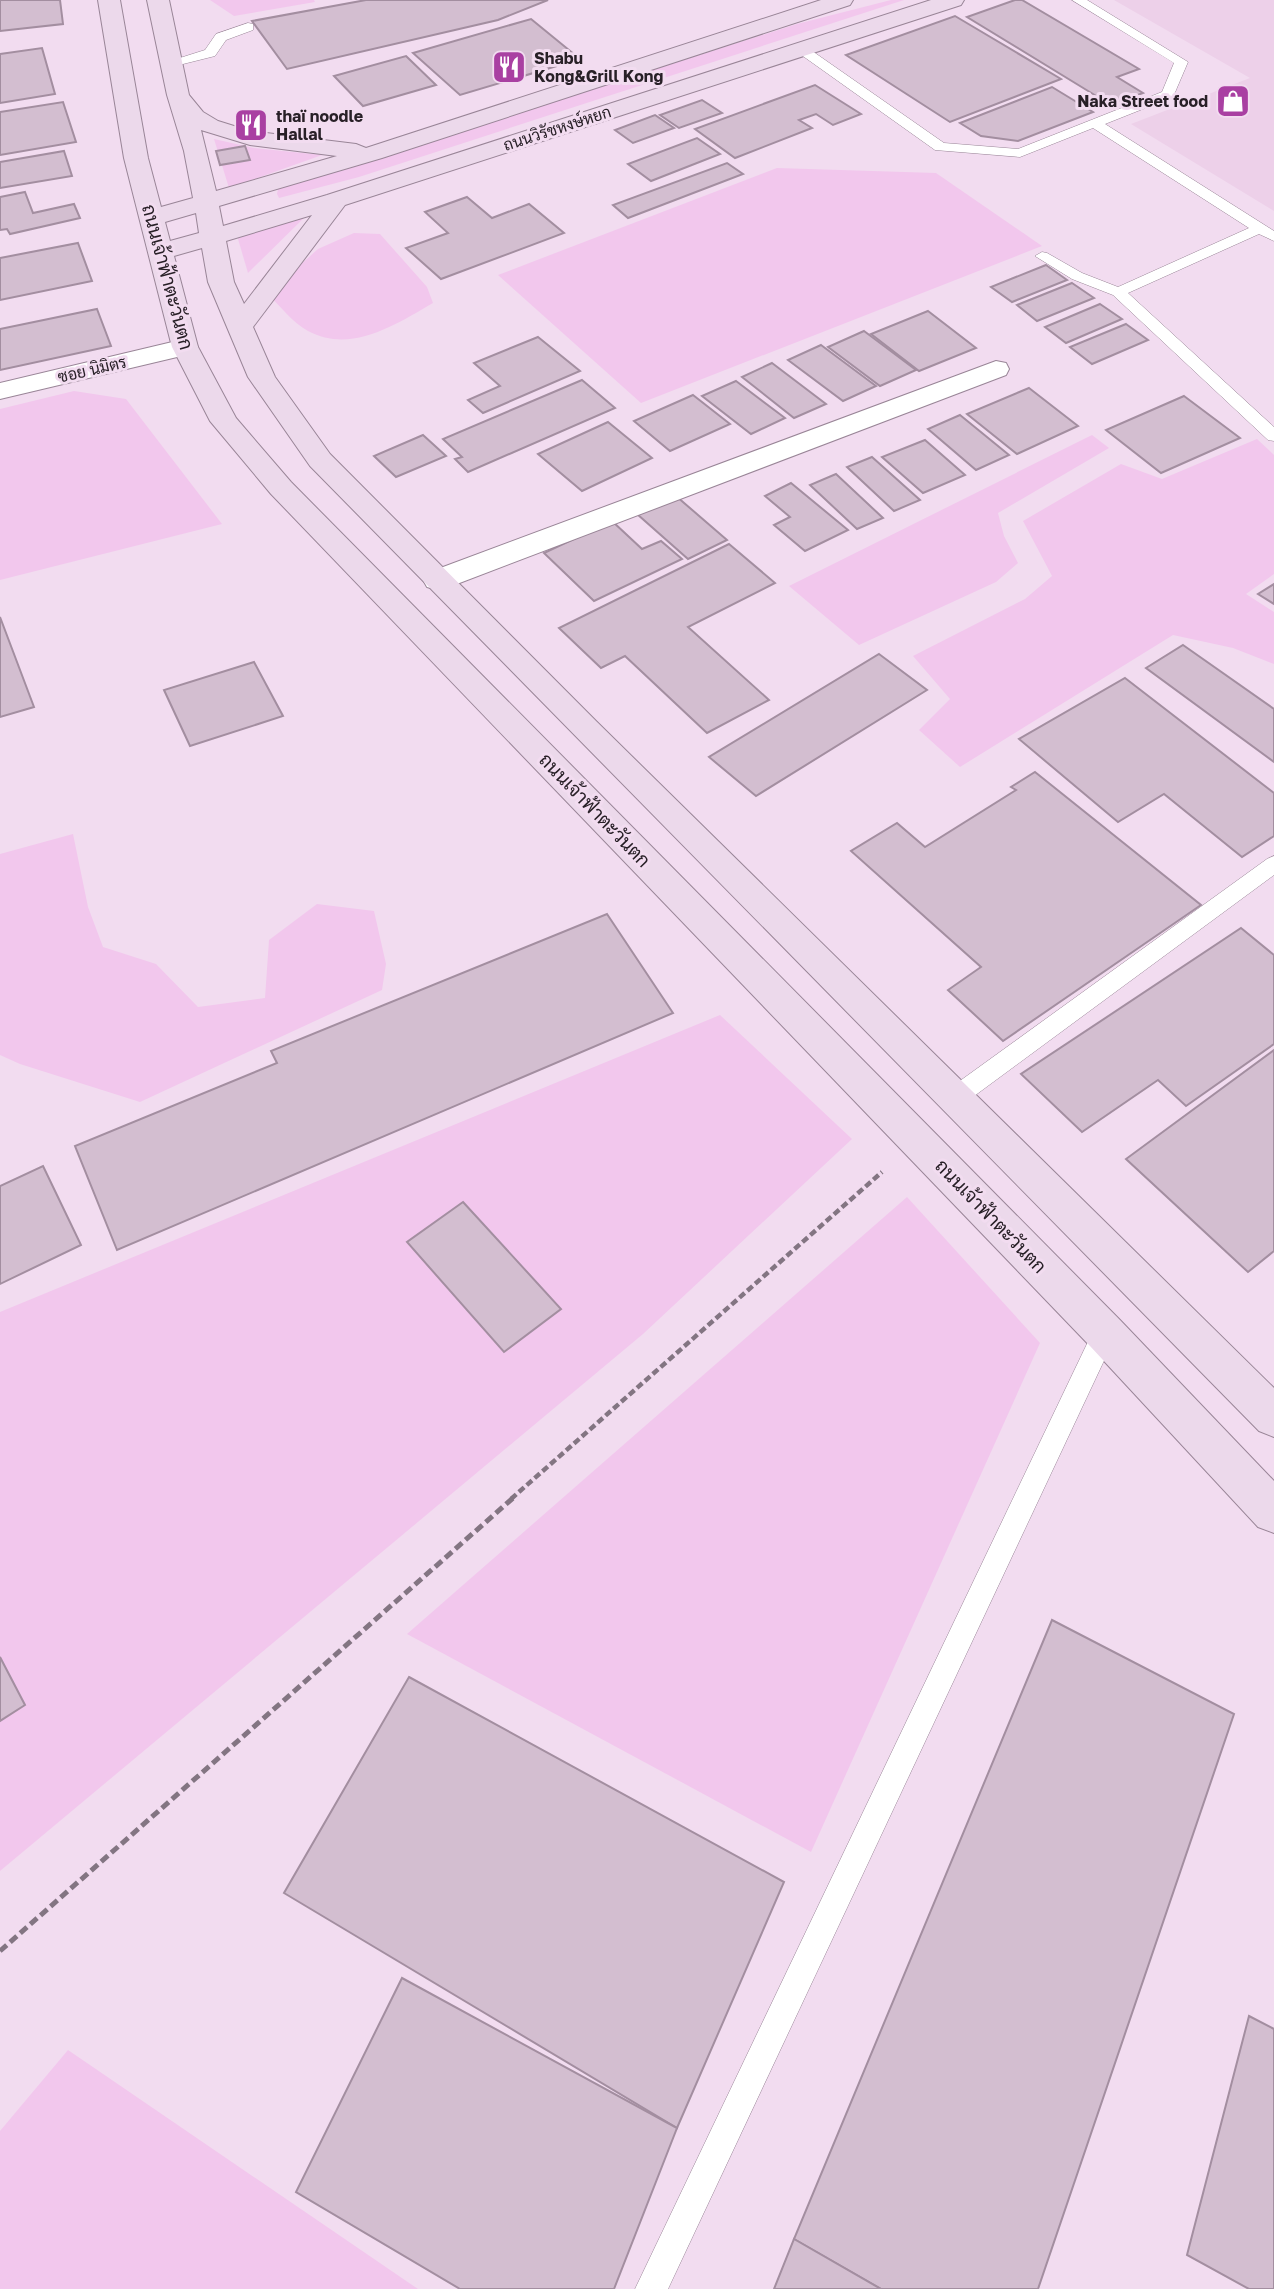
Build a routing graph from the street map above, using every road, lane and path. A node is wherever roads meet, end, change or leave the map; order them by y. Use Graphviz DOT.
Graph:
graph roads {
  1 [pos="109,0"];
  2 [pos="158,0"];
  3 [pos="842,0"];
  4 [pos="953,0"];
  5 [pos="1078,0"];
  6 [pos="248,27"];
  7 [pos="800,49"];
  8 [pos="171,63"];
  9 [pos="178,95"];
  10 [pos="1094,123"];
  11 [pos="374,153"];
  12 [pos="336,200"];
  13 [pos="205,203"];
  14 [pos="152,218"];
  15 [pos="1260,228"];
  16 [pos="212,237"];
  17 [pos="1274,237"];
  18 [pos="160,252"];
  19 [pos="1042,256"];
  20 [pos="1118,292"];
  21 [pos="239,328"];
  22 [pos="184,347"];
  23 [pos="996,369"];
  24 [pos="0,391"];
  25 [pos="1274,436"];
  26 [pos="438,580"];
  27 [pos="1274,864"];
  28 [pos="954,1098"];
  29 [pos="917,1141"];
  30 [pos="1105,1333"];
  31 [pos="1274,1417"];
  32 [pos="1274,1512"];
  33 [pos="0,1951"];
  34 [pos="651,2289"];
  1 -- 14 [label="main road, ถนนเจ้าฟ้าตะวันตก"];
  2 -- 8 [label="main road"];
  3 -- 11 [label="main road, ถนนวิรัชหงษ์หยก"];
  4 -- 7 [label="main road, ถนนวิรัชหงษ์หยก"];
  5 -- 10 [label="lane"];
  6 -- 8 [label="lane"];
  7 -- 10 [label="lane"];
  7 -- 12 [label="main road, ถนนวิรัชหงษ์หยก"];
  8 -- 9 [label="main road"];
  9 -- 11 [label="main road"];
  9 -- 13 [label="main road"];
  10 -- 15 [label="lane"];
  11 -- 13 [label="main road, ถนนวิรัชหงษ์หยก"];
  12 -- 16 [label="main road, ถนนวิรัชหงษ์หยก"];
  12 -- 21 [label="main road"];
  13 -- 14 [label="main road, ถนนวิรัชหงษ์หยก"];
  13 -- 16 [label="main road"];
  14 -- 18 [label="main road, ถนนเจ้าฟ้าตะวันตก"];
  15 -- 17 [label="lane"];
  15 -- 20 [label="lane"];
  16 -- 18 [label="main road, ถนนวิรัชหงษ์หยก"];
  16 -- 21 [label="main road"];
  18 -- 22 [label="main road, ถนนเจ้าฟ้าตะวันตก"];
  19 -- 20 [label="lane"];
  20 -- 25 [label="lane"];
  21 -- 26 [label="main road"];
  22 -- 24 [label="street, ซอย นิมิตร"];
  22 -- 29 [label="main road, ถนนเจ้าฟ้าตะวันตก"];
  23 -- 26 [label="street"];
  26 -- 28 [label="main road"];
  27 -- 28 [label="lane"];
  28 -- 31 [label="main road"];
  29 -- 30 [label="main road, ถนนเจ้าฟ้าตะวันตก"];
  29 -- 33 [label="path"];
  30 -- 32 [label="main road, ถนนเจ้าฟ้าตะวันตก"];
  30 -- 34 [label="lane"];
}
